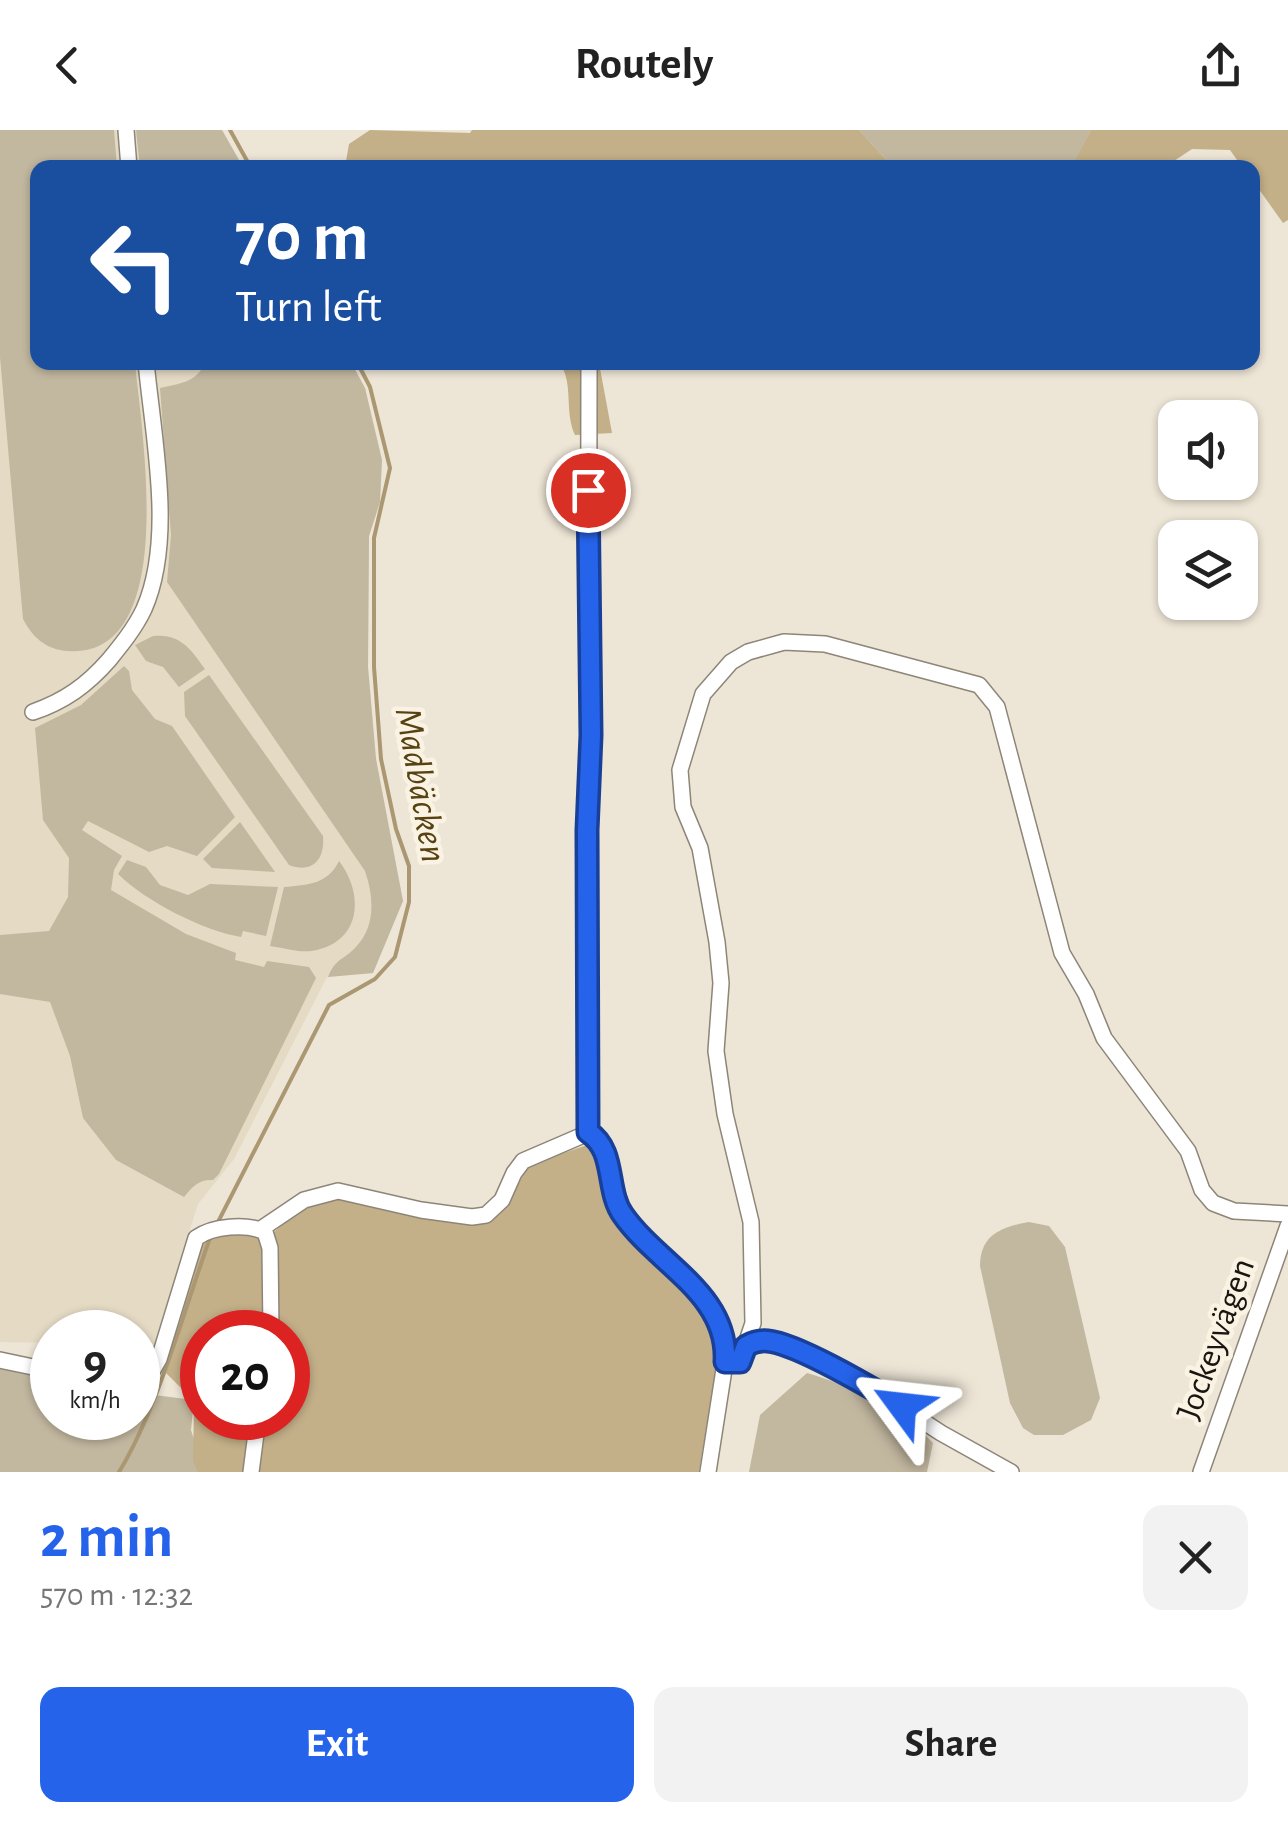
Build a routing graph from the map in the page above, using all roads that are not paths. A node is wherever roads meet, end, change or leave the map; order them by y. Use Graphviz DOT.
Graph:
graph roads {
  1 [pos="126,130"];
  2 [pos="128,160"];
  3 [pos="147,370"];
  4 [pos="590,370"];
  5 [pos="33,712"];
  6 [pos="588,1132"];
  7 [pos="1288,1214"];
  8 [pos="1288,1226"];
  9 [pos="261,1229"];
  10 [pos="271,1310"];
  11 [pos="746,1346"];
  12 [pos="160,1356"];
  13 [pos="0,1360"];
  14 [pos="725,1362"];
  15 [pos="30,1366"];
  16 [pos="255,1440"];
  17 [pos="251,1472"];
  18 [pos="708,1472"];
  19 [pos="1011,1472"];
  20 [pos="1200,1472"];
  1 -- 2 [label="street"];
  3 -- 5 [label="street"];
  4 -- 6 [label="street"];
  6 -- 9 [label="street"];
  6 -- 14 [label="street"];
  7 -- 11 [label="street"];
  8 -- 20 [label="street, Jockeyvägen"];
  9 -- 10 [label="street"];
  9 -- 12 [label="street"];
  11 -- 14 [label="street"];
  11 -- 19 [label="street"];
  13 -- 15 [label="street"];
  14 -- 18 [label="street"];
  16 -- 17 [label="street"];
}
